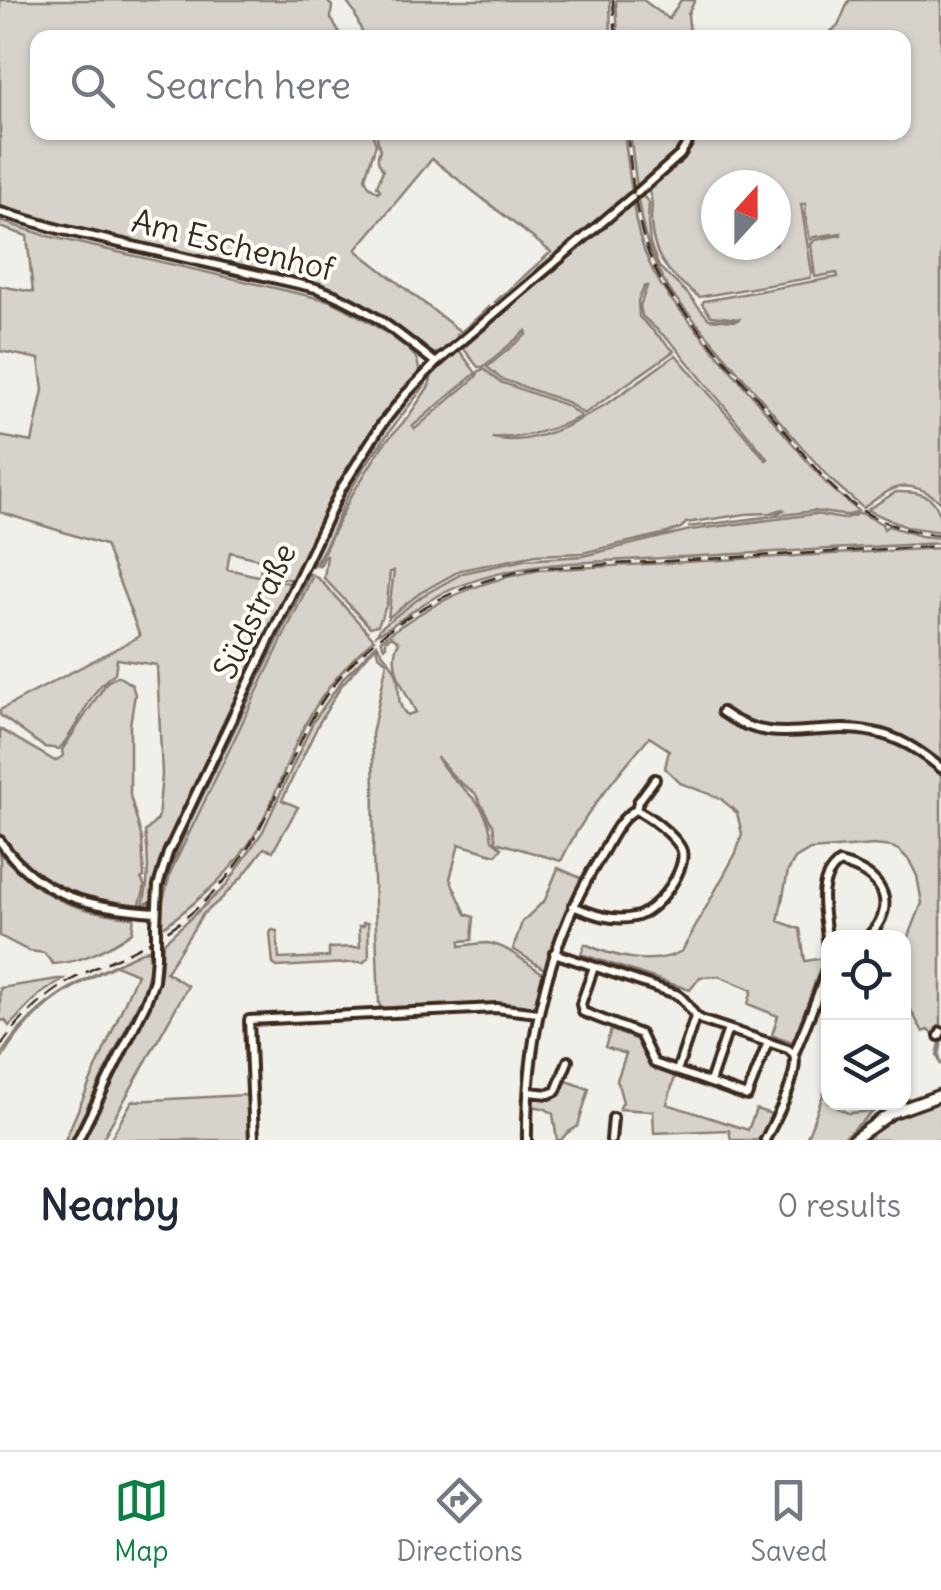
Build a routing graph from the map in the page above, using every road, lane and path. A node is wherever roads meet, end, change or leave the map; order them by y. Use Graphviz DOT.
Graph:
graph roads {
  1 [pos="689,140"];
  2 [pos="0,212"];
  3 [pos="436,363"];
  4 [pos="722,712"];
  5 [pos="941,768"];
  6 [pos="656,779"];
  7 [pos="636,810"];
  8 [pos="0,841"];
  9 [pos="573,906"];
  10 [pos="156,912"];
  11 [pos="825,930"];
  12 [pos="874,930"];
  13 [pos="554,954"];
  14 [pos="594,967"];
  15 [pos="821,983"];
  16 [pos="538,1013"];
  17 [pos="695,1017"];
  18 [pos="728,1029"];
  19 [pos="768,1042"];
  20 [pos="794,1054"];
  21 [pos="568,1060"];
  22 [pos="677,1071"];
  23 [pos="710,1082"];
  24 [pos="528,1092"];
  25 [pos="941,1095"];
  26 [pos="613,1118"];
  27 [pos="78,1140"];
  28 [pos="254,1140"];
  29 [pos="528,1140"];
  30 [pos="611,1140"];
  31 [pos="764,1140"];
  32 [pos="853,1140"];
  1 -- 3 [label="street, Südstraße"];
  2 -- 3 [label="street, Am Eschenhof"];
  3 -- 10 [label="street, Südstraße"];
  4 -- 5 [label="street"];
  6 -- 7 [label="street"];
  7 -- 9 [label="street"];
  7 -- 9 [label="street"];
  8 -- 10 [label="street"];
  9 -- 13 [label="street"];
  10 -- 27 [label="street, Südstraße, bridge"];
  11 -- 12 [label="street"];
  13 -- 14 [label="street"];
  13 -- 16 [label="street"];
  14 -- 17 [label="street"];
  14 -- 22 [label="street"];
  15 -- 20 [label="street"];
  16 -- 24 [label="street"];
  16 -- 28 [label="street"];
  17 -- 18 [label="street"];
  17 -- 22 [label="street"];
  18 -- 19 [label="street"];
  18 -- 23 [label="street"];
  19 -- 20 [label="street"];
  19 -- 23 [label="street"];
  20 -- 31 [label="street"];
  21 -- 24 [label="street"];
  22 -- 23 [label="street"];
  24 -- 29 [label="street"];
  25 -- 32 [label="main road"];
  26 -- 30 [label="street"];
}
